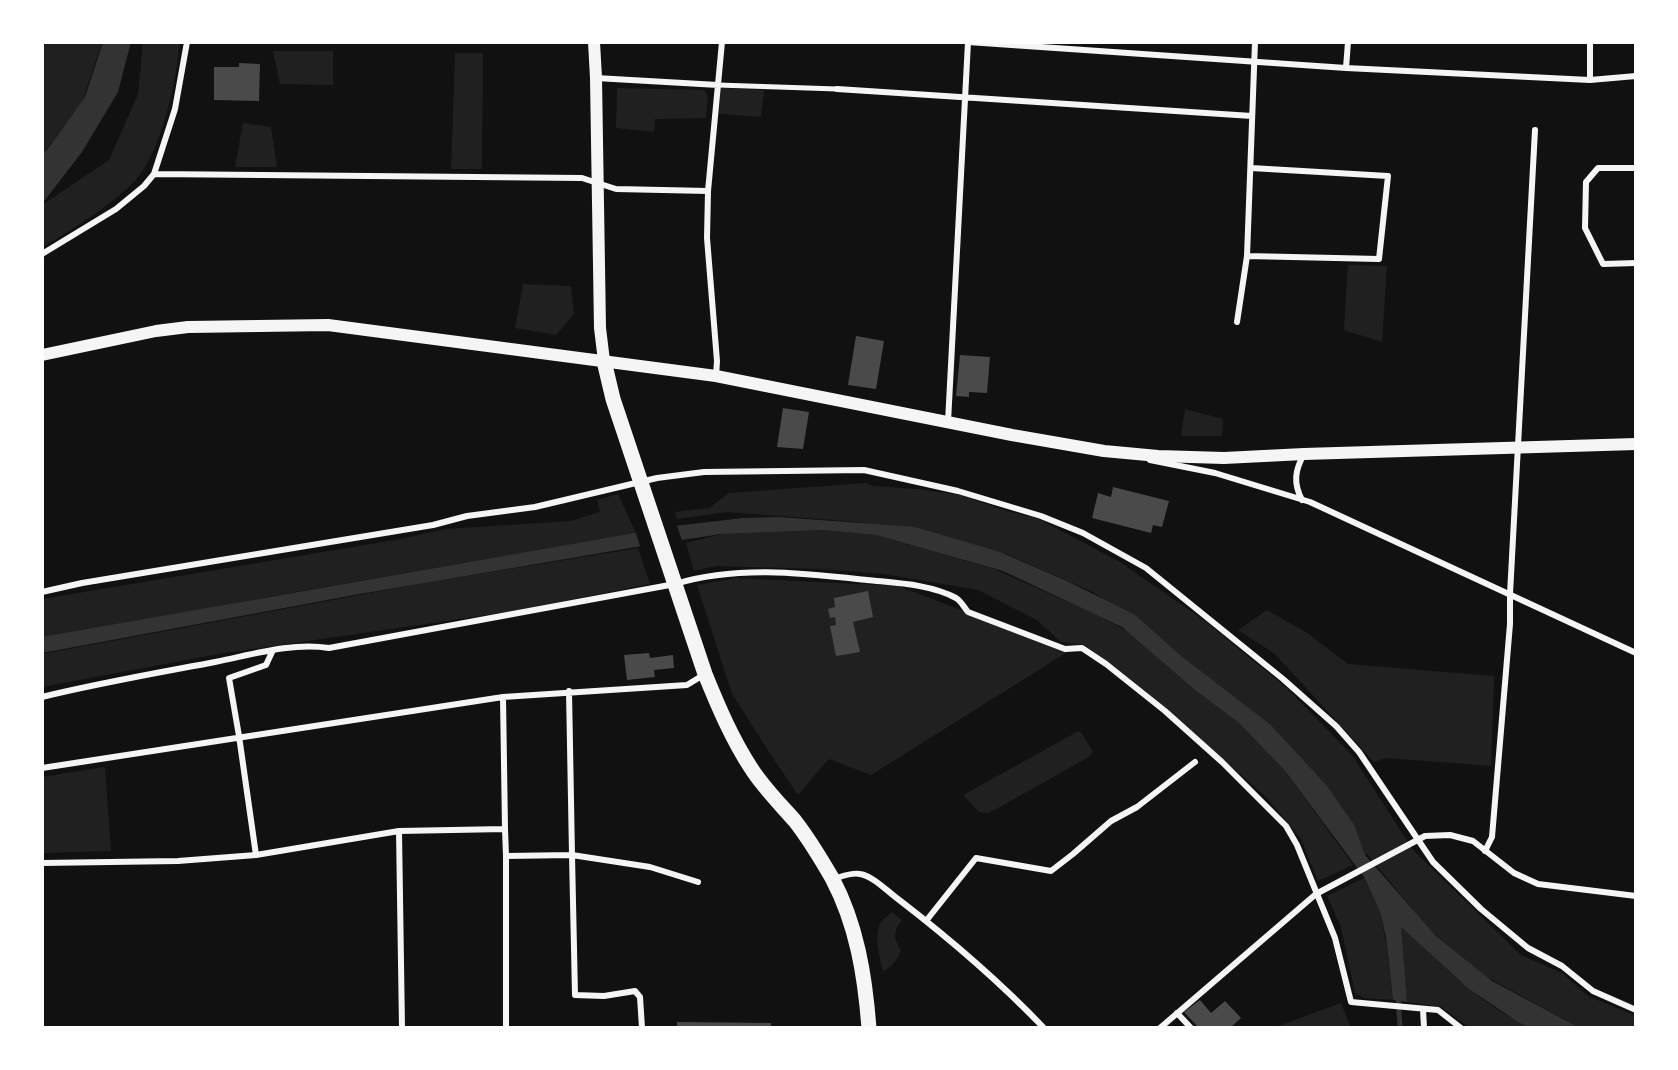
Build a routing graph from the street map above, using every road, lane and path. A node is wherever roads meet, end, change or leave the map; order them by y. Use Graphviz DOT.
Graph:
graph roads {
  1 [pos="187,42"];
  2 [pos="594,42"];
  3 [pos="722,42"];
  4 [pos="968,42"];
  5 [pos="1255,42"];
  6 [pos="1348,42"];
  7 [pos="1590,42"];
  8 [pos="1254,61"];
  9 [pos="1346,68"];
  10 [pos="1636,76"];
  11 [pos="596,78"];
  12 [pos="1590,80"];
  13 [pos="718,85"];
  14 [pos="837,89"];
  15 [pos="964,99"];
  16 [pos="1252,116"];
  17 [pos="1535,130"];
  18 [pos="1251,168"];
  19 [pos="1636,168"];
  20 [pos="154,174"];
  21 [pos="598,183"];
  22 [pos="708,191"];
  23 [pos="42,254"];
  24 [pos="1247,256"];
  25 [pos="1636,263"];
  26 [pos="1238,322"];
  27 [pos="42,355"];
  28 [pos="604,361"];
  29 [pos="716,376"];
  30 [pos="948,422"];
  31 [pos="1636,444"];
  32 [pos="1519,447"];
  33 [pos="1104,451"];
  34 [pos="1304,454"];
  35 [pos="642,485"];
  36 [pos="1302,500"];
  37 [pos="674,581"];
  38 [pos="42,592"];
  39 [pos="1510,594"];
  40 [pos="273,650"];
  41 [pos="1636,653"];
  42 [pos="705,674"];
  43 [pos="569,691"];
  44 [pos="42,697"];
  45 [pos="503,697"];
  46 [pos="239,736"];
  47 [pos="1195,762"];
  48 [pos="42,768"];
  49 [pos="505,829"];
  50 [pos="399,831"];
  51 [pos="1415,841"];
  52 [pos="1485,851"];
  53 [pos="256,855"];
  54 [pos="572,855"];
  55 [pos="506,856"];
  56 [pos="42,863"];
  57 [pos="833,879"];
  58 [pos="698,882"];
  59 [pos="1318,892"];
  60 [pos="1636,896"];
  61 [pos="926,921"];
  62 [pos="1423,1009"];
  63 [pos="1636,1010"];
  64 [pos="1177,1013"];
  65 [pos="402,1028"];
  66 [pos="506,1028"];
  67 [pos="642,1028"];
  68 [pos="869,1028"];
  69 [pos="1044,1028"];
  70 [pos="1160,1028"];
  71 [pos="1191,1028"];
  72 [pos="1424,1028"];
  73 [pos="1461,1028"];
  1 -- 20 [label="street"];
  2 -- 11 [label="main road"];
  3 -- 13 [label="street"];
  4 -- 8 [label="street"];
  4 -- 15 [label="street"];
  5 -- 8 [label="street"];
  6 -- 9 [label="street"];
  7 -- 12 [label="street"];
  8 -- 9 [label="street"];
  8 -- 16 [label="street"];
  9 -- 12 [label="street"];
  10 -- 12 [label="street"];
  11 -- 13 [label="street"];
  11 -- 21 [label="main road"];
  13 -- 14 [label="street"];
  13 -- 22 [label="street"];
  14 -- 15 [label="street"];
  15 -- 16 [label="street"];
  15 -- 30 [label="street"];
  16 -- 18 [label="street"];
  17 -- 32 [label="street"];
  18 -- 24 [label="street"];
  18 -- 24 [label="street"];
  19 -- 25 [label="street"];
  20 -- 21 [label="street"];
  20 -- 23 [label="street"];
  21 -- 22 [label="street"];
  21 -- 28 [label="main road"];
  22 -- 29 [label="street"];
  24 -- 26 [label="street"];
  27 -- 28 [label="main road"];
  28 -- 29 [label="main road"];
  28 -- 35 [label="main road"];
  29 -- 30 [label="main road"];
  30 -- 33 [label="main road"];
  31 -- 32 [label="main road"];
  32 -- 34 [label="main road"];
  32 -- 39 [label="street"];
  33 -- 34 [label="main road"];
  33 -- 36 [label="street"];
  34 -- 36 [label="street"];
  35 -- 37 [label="main road"];
  35 -- 38 [label="street"];
  35 -- 51 [label="street"];
  36 -- 39 [label="street"];
  37 -- 40 [label="street"];
  37 -- 42 [label="main road"];
  37 -- 59 [label="street"];
  39 -- 41 [label="street"];
  39 -- 52 [label="street"];
  40 -- 44 [label="street"];
  40 -- 46 [label="street"];
  42 -- 43 [label="street"];
  42 -- 57 [label="main road"];
  43 -- 45 [label="street"];
  43 -- 54 [label="street"];
  45 -- 46 [label="street"];
  45 -- 49 [label="street"];
  46 -- 48 [label="street"];
  46 -- 53 [label="street"];
  47 -- 61 [label="street"];
  49 -- 50 [label="street"];
  49 -- 55 [label="street"];
  50 -- 53 [label="street"];
  50 -- 65 [label="street"];
  51 -- 52 [label="street"];
  51 -- 59 [label="street"];
  51 -- 63 [label="street"];
  52 -- 60 [label="street"];
  53 -- 56 [label="street"];
  54 -- 55 [label="street"];
  54 -- 58 [label="street"];
  54 -- 67 [label="street"];
  55 -- 66 [label="street"];
  57 -- 61 [label="street"];
  57 -- 68 [label="main road"];
  59 -- 62 [label="street"];
  59 -- 64 [label="street"];
  61 -- 69 [label="street"];
  62 -- 72 [label="street"];
  62 -- 73 [label="street"];
  64 -- 70 [label="street"];
  64 -- 71 [label="street"];
}
